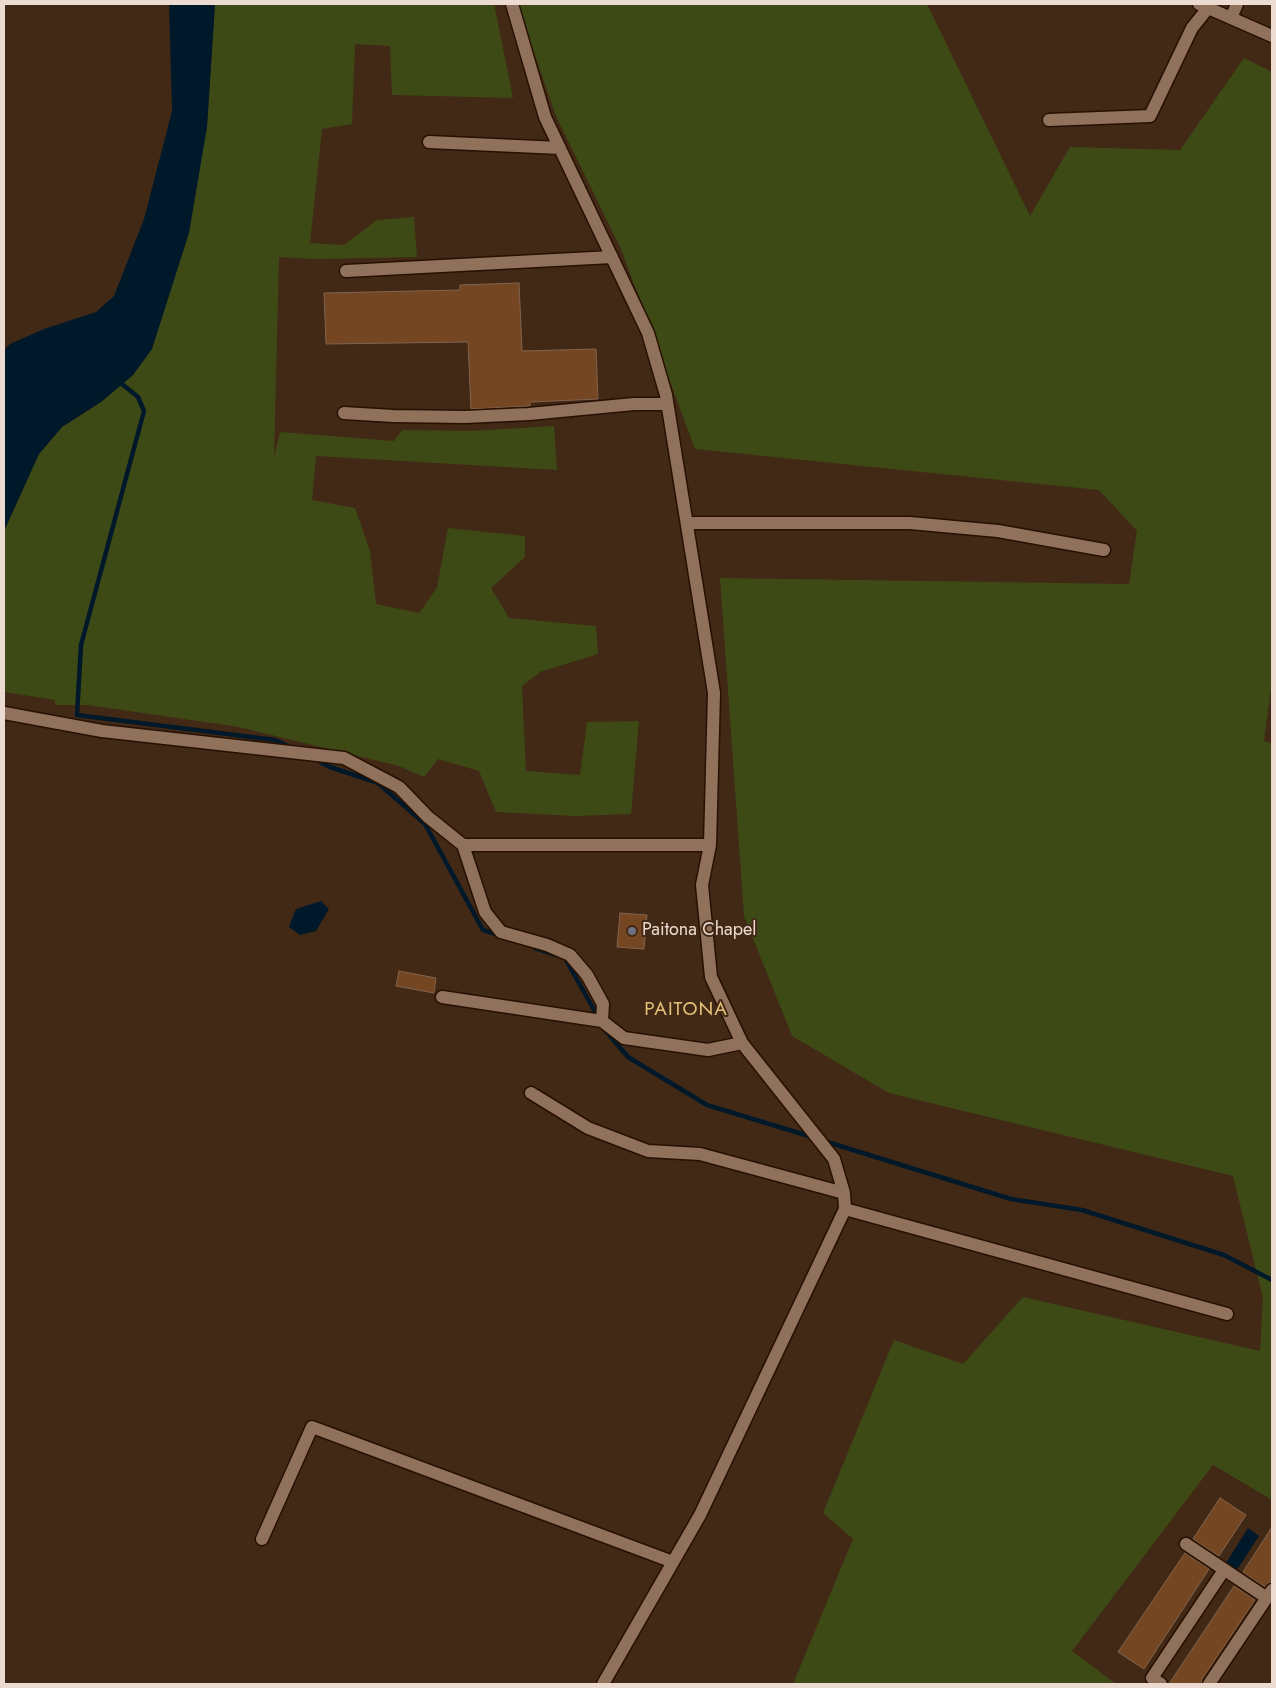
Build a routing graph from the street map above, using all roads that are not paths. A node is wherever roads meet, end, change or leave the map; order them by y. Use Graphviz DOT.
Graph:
graph roads {
  1 [pos="512,4"];
  2 [pos="1237,4"];
  3 [pos="1204,6"];
  4 [pos="1231,18"];
  5 [pos="1272,36"];
  6 [pos="1049,120"];
  7 [pos="429,142"];
  8 [pos="560,148"];
  9 [pos="612,258"];
  10 [pos="346,271"];
  11 [pos="667,404"];
  12 [pos="344,413"];
  13 [pos="686,523"];
  14 [pos="1104,550"];
  15 [pos="4,713"];
  16 [pos="463,844"];
  17 [pos="710,845"];
  18 [pos="442,997"];
  19 [pos="602,1021"];
  20 [pos="742,1043"];
  21 [pos="531,1093"];
  22 [pos="844,1193"];
  23 [pos="846,1209"];
  24 [pos="1227,1314"];
  25 [pos="262,1539"];
  26 [pos="1186,1544"];
  27 [pos="673,1562"];
  28 [pos="1224,1570"];
  29 [pos="1270,1594"];
  30 [pos="603,1684"];
  31 [pos="1161,1684"];
  32 [pos="1209,1684"];
  1 -- 8 [label="street"];
  2 -- 4 [label="street"];
  3 -- 4 [label="street"];
  3 -- 6 [label="street"];
  4 -- 5 [label="street"];
  7 -- 8 [label="street"];
  8 -- 9 [label="street"];
  9 -- 10 [label="street"];
  9 -- 11 [label="street"];
  11 -- 12 [label="street"];
  11 -- 13 [label="street"];
  13 -- 14 [label="street"];
  13 -- 17 [label="street"];
  15 -- 16 [label="street"];
  16 -- 17 [label="street"];
  16 -- 19 [label="street"];
  17 -- 20 [label="street"];
  18 -- 19 [label="street"];
  19 -- 20 [label="street"];
  20 -- 22 [label="street"];
  21 -- 22 [label="street"];
  22 -- 23 [label="street"];
  23 -- 24 [label="street"];
  23 -- 27 [label="street"];
  25 -- 27 [label="street"];
  26 -- 28 [label="street"];
  27 -- 30 [label="street"];
  28 -- 29 [label="street"];
  28 -- 31 [label="street"];
  29 -- 32 [label="street"];
}
